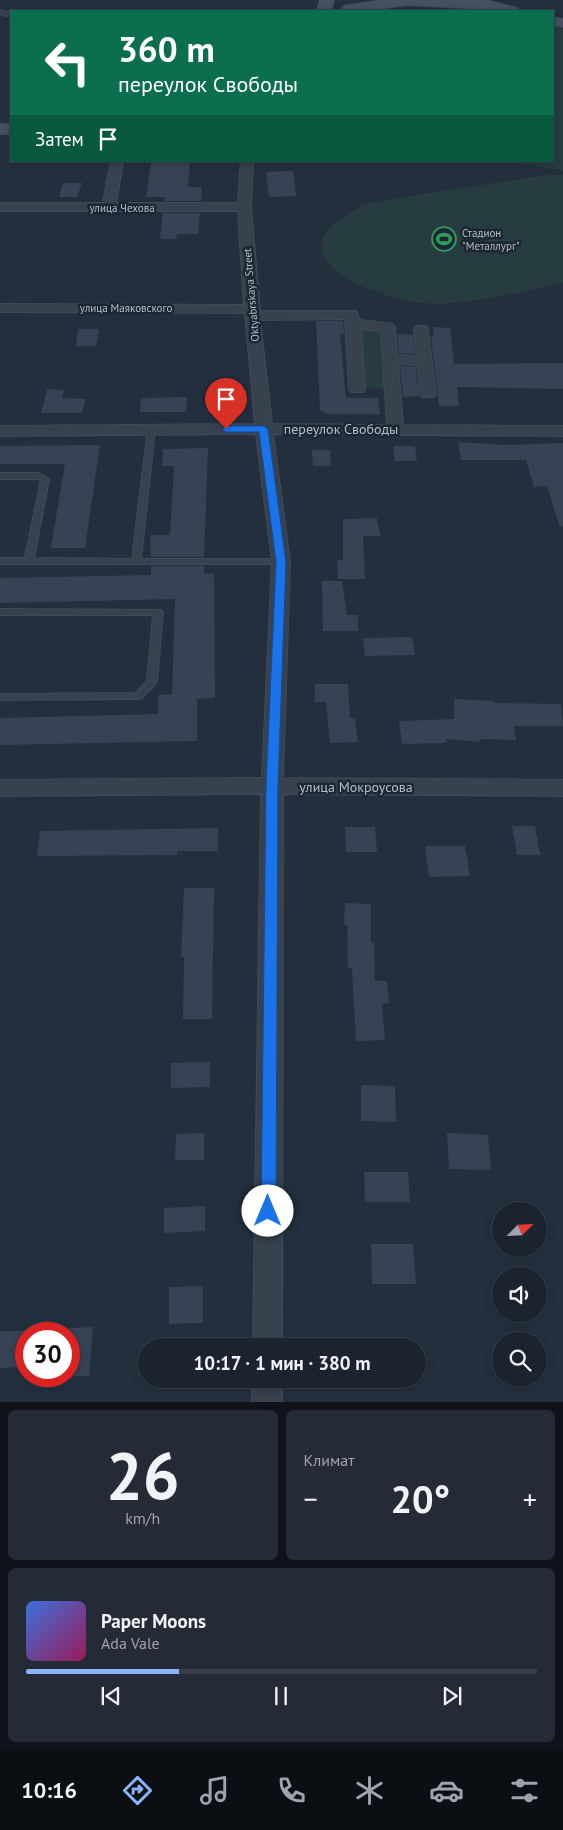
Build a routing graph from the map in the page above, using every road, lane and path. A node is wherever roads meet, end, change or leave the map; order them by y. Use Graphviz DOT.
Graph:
graph roads {
  1 [pos="380,0"];
  2 [pos="390,0"];
  3 [pos="422,1"];
  4 [pos="475,2"];
  5 [pos="344,10"];
  6 [pos="508,10"];
  7 [pos="116,162"];
  8 [pos="247,162"];
  9 [pos="0,207"];
  10 [pos="244,207"];
  11 [pos="109,208"];
  12 [pos="0,308"];
  13 [pos="252,312"];
  14 [pos="353,324"];
  15 [pos="421,329"];
  16 [pos="390,359"];
  17 [pos="426,361"];
  18 [pos="357,389"];
  19 [pos="428,394"];
  20 [pos="264,429"];
  21 [pos="151,430"];
  22 [pos="395,430"];
  23 [pos="0,431"];
  24 [pos="563,431"];
  25 [pos="0,476"];
  26 [pos="0,560"];
  27 [pos="29,561"];
  28 [pos="136,562"];
  29 [pos="281,562"];
  30 [pos="0,612"];
  31 [pos="0,697"];
  32 [pos="272,786"];
  33 [pos="0,788"];
  34 [pos="563,788"];
  35 [pos="268,1338"];
  36 [pos="267,1388"];
  37 [pos="267,1402"];
  1 -- 5 [label="street"];
  2 -- 3 [label="street"];
  3 -- 4 [label="street"];
  3 -- 5 [label="street"];
  4 -- 6 [label="street"];
  7 -- 11 [label="street"];
  8 -- 10 [label="street, Oktyabrskaya Street"];
  9 -- 11 [label="street, улица Чехова"];
  10 -- 11 [label="street, улица Чехова"];
  10 -- 13 [label="street, Oktyabrskaya Street"];
  12 -- 13 [label="street, улица Маяковского"];
  13 -- 14 [label="street, улица Маяковского"];
  13 -- 20 [label="street, Oktyabrskaya Street"];
  14 -- 16 [label="street"];
  14 -- 18 [label="street"];
  15 -- 17 [label="street"];
  16 -- 17 [label="street"];
  16 -- 22 [label="street"];
  17 -- 19 [label="street"];
  20 -- 21 [label="street, переулок Свободы"];
  20 -- 22 [label="street, переулок Свободы"];
  20 -- 29 [label="street, Oktyabrskaya Street"];
  21 -- 23 [label="street, переулок Свободы"];
  21 -- 28 [label="lane"];
  22 -- 24 [label="street, переулок Свободы"];
  25 -- 27 [label="lane"];
  26 -- 27 [label="lane"];
  27 -- 28 [label="lane"];
  28 -- 29 [label="lane"];
  29 -- 32 [label="street, Oktyabrskaya Street"];
  30 -- 31 [label="lane"];
  32 -- 33 [label="street, улица Мокроусова"];
  32 -- 34 [label="street, улица Мокроусова"];
  32 -- 35 [label="street, Oktyabrskaya Street"];
  36 -- 37 [label="street"];
}
